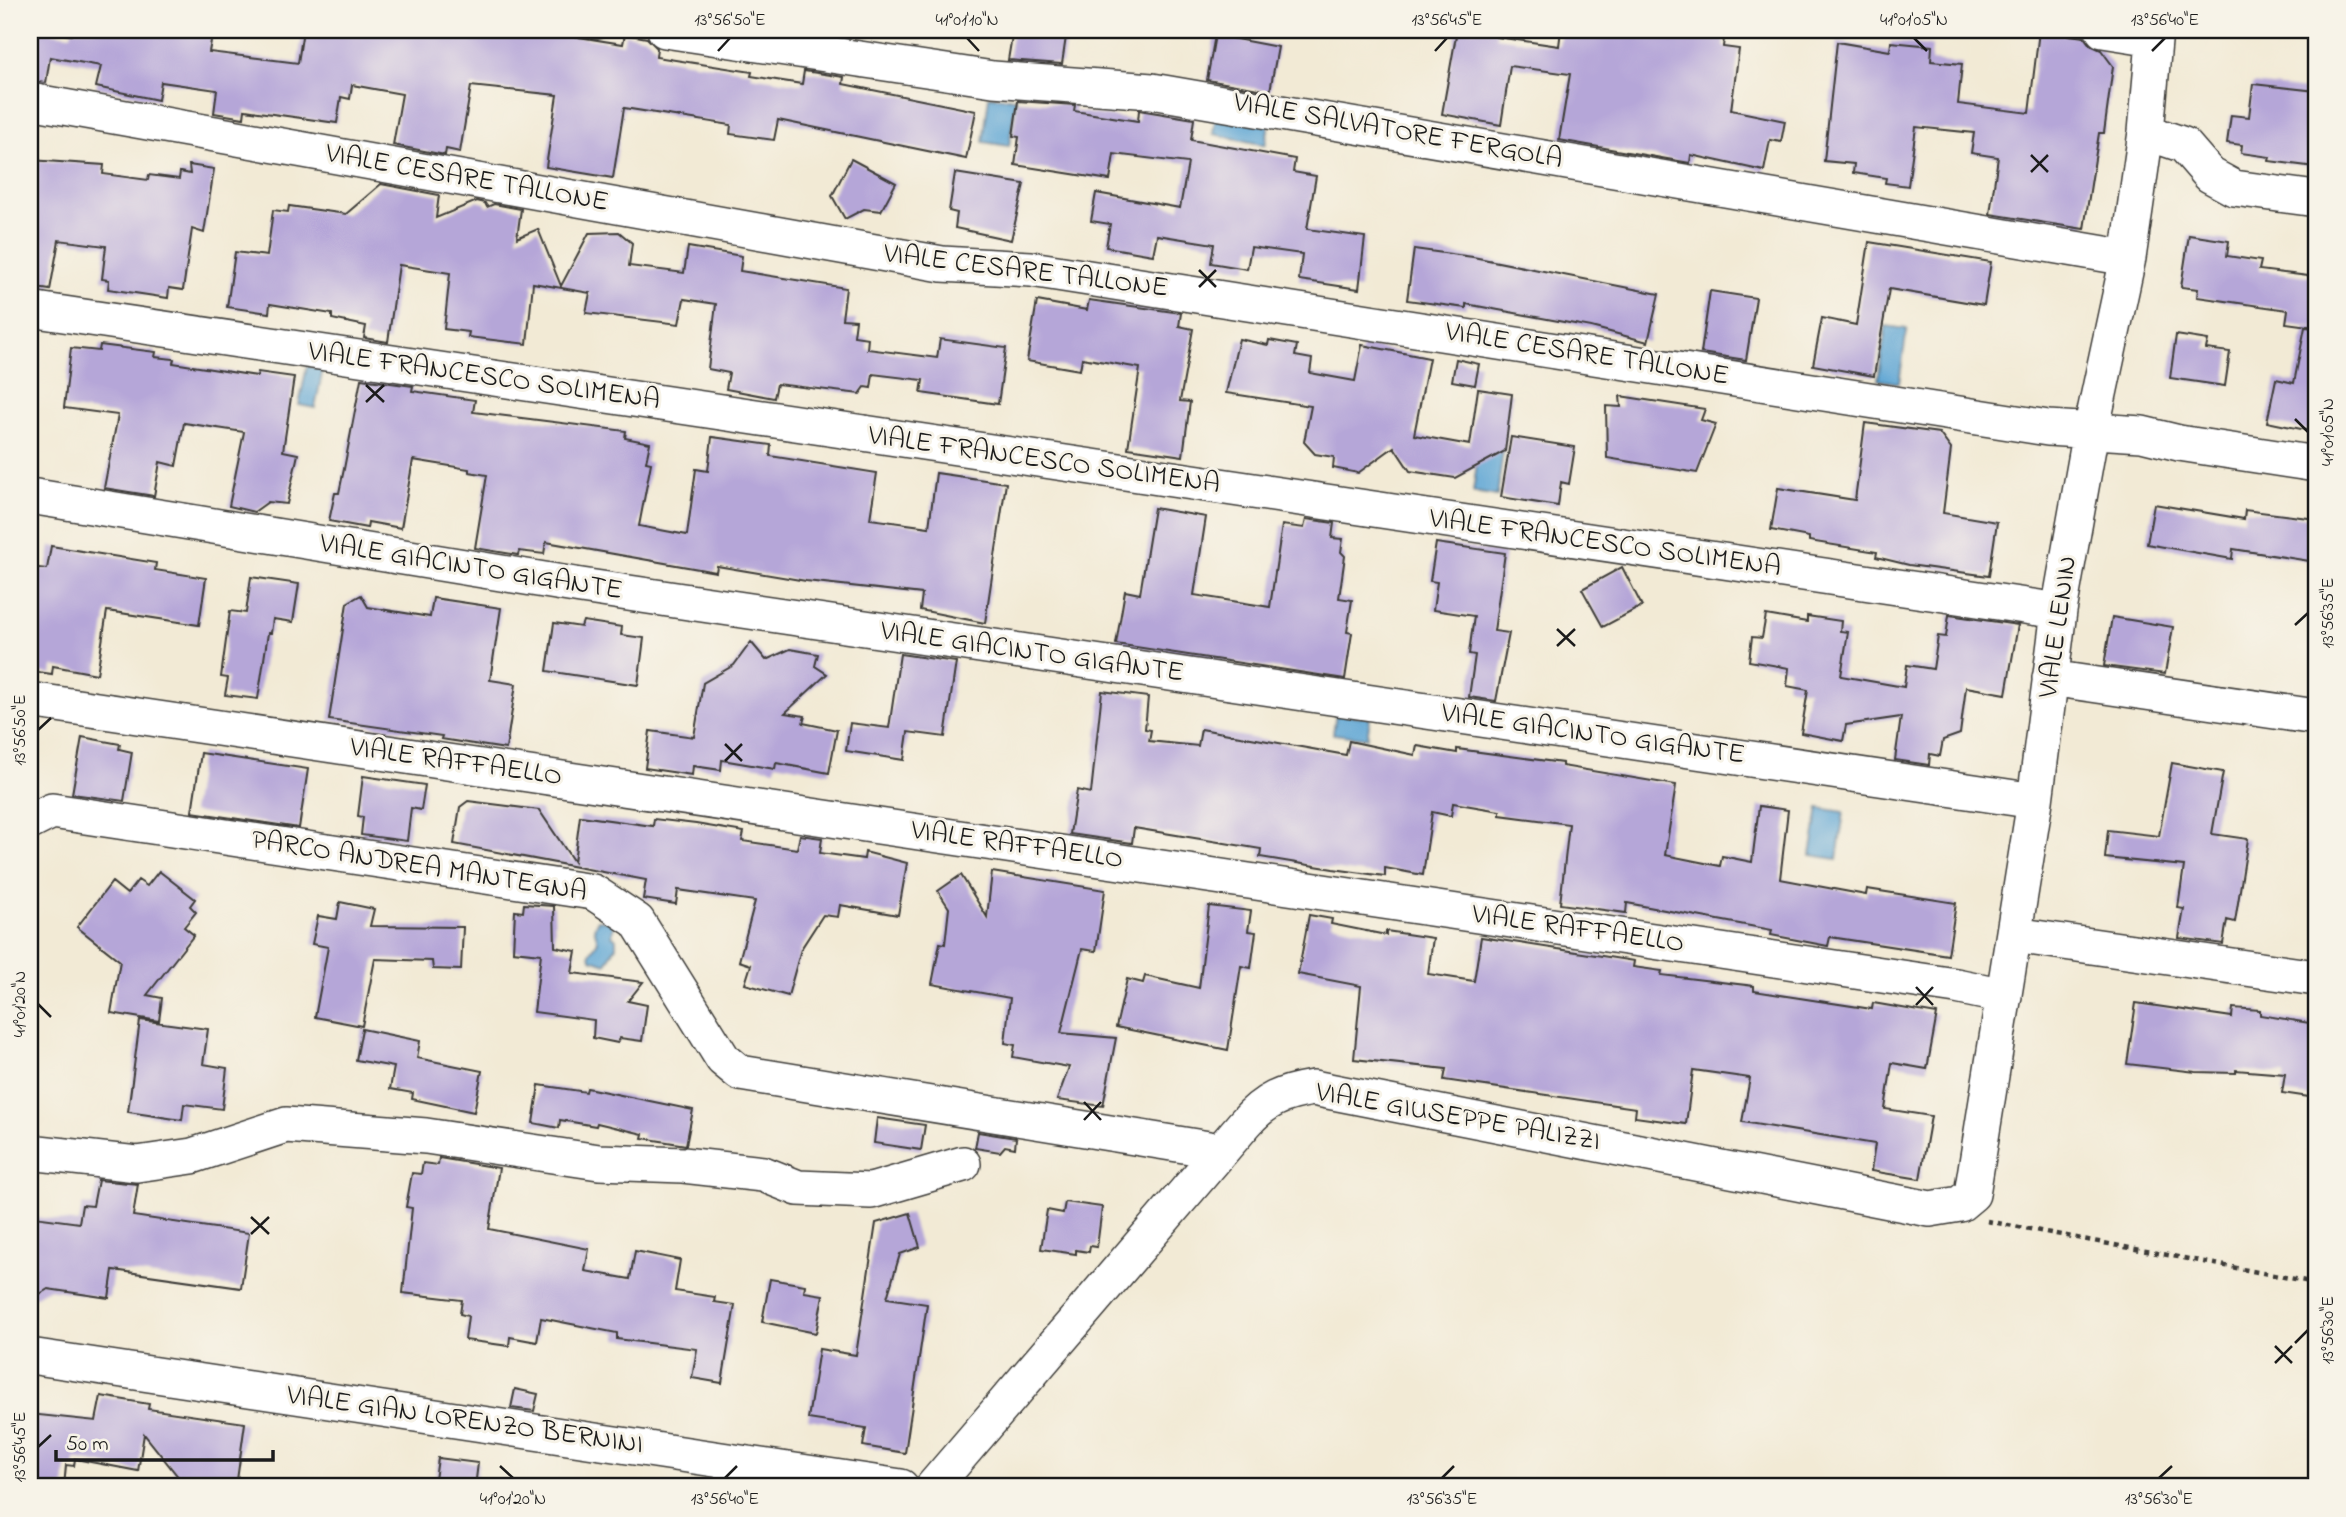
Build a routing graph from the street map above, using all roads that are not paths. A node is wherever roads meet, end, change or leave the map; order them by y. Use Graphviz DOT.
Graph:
graph roads {
  1 [pos="665,30"];
  2 [pos="2103,30"];
  3 [pos="2155,34"];
  4 [pos="30,101"];
  5 [pos="2146,132"];
  6 [pos="2316,199"];
  7 [pos="2129,258"];
  8 [pos="30,309"];
  9 [pos="2091,431"];
  10 [pos="2316,464"];
  11 [pos="30,496"];
  12 [pos="2059,611"];
  13 [pos="2050,678"];
  14 [pos="30,700"];
  15 [pos="2316,717"];
  16 [pos="2035,801"];
  17 [pos="30,822"];
  18 [pos="2014,935"];
  19 [pos="2316,978"];
  20 [pos="2004,996"];
  21 [pos="1221,1151"];
  22 [pos="30,1152"];
  23 [pos="963,1164"];
  24 [pos="1945,1209"];
  25 [pos="30,1356"];
  26 [pos="901,1487"];
  27 [pos="933,1487"];
  1 -- 7 [label="street, VIALE SALVATORE FERGOLA"];
  2 -- 3 [label="street"];
  3 -- 5 [label="street, VIALE LENIN"];
  4 -- 9 [label="street, VIALE CESARE TALLONE"];
  5 -- 6 [label="street"];
  5 -- 7 [label="street, VIALE LENIN"];
  7 -- 9 [label="street, VIALE LENIN"];
  8 -- 12 [label="street, VIALE FRANCESCO SOLIMENA"];
  9 -- 10 [label="street, VIALE CESARE TALLONE"];
  9 -- 12 [label="street, VIALE LENIN"];
  11 -- 16 [label="street, VIALE GIACINTO GIGANTE"];
  12 -- 13 [label="street, VIALE LENIN"];
  13 -- 15 [label="street"];
  13 -- 16 [label="street, VIALE LENIN"];
  14 -- 20 [label="street, VIALE RAFFAELLO"];
  16 -- 18 [label="street, VIALE LENIN"];
  17 -- 21 [label="street, PARCO ANDREA MANTEGNA"];
  18 -- 19 [label="street"];
  18 -- 20 [label="street, VIALE LENIN"];
  20 -- 24 [label="street, VIALE LENIN"];
  21 -- 24 [label="street, VIALE GIUSEPPE PALIZZI"];
  21 -- 27 [label="street, VIALE GIUSEPPE PALIZZI"];
  22 -- 23 [label="street"];
  25 -- 26 [label="street, VIALE GIAN LORENZO BERNINI"];
}
